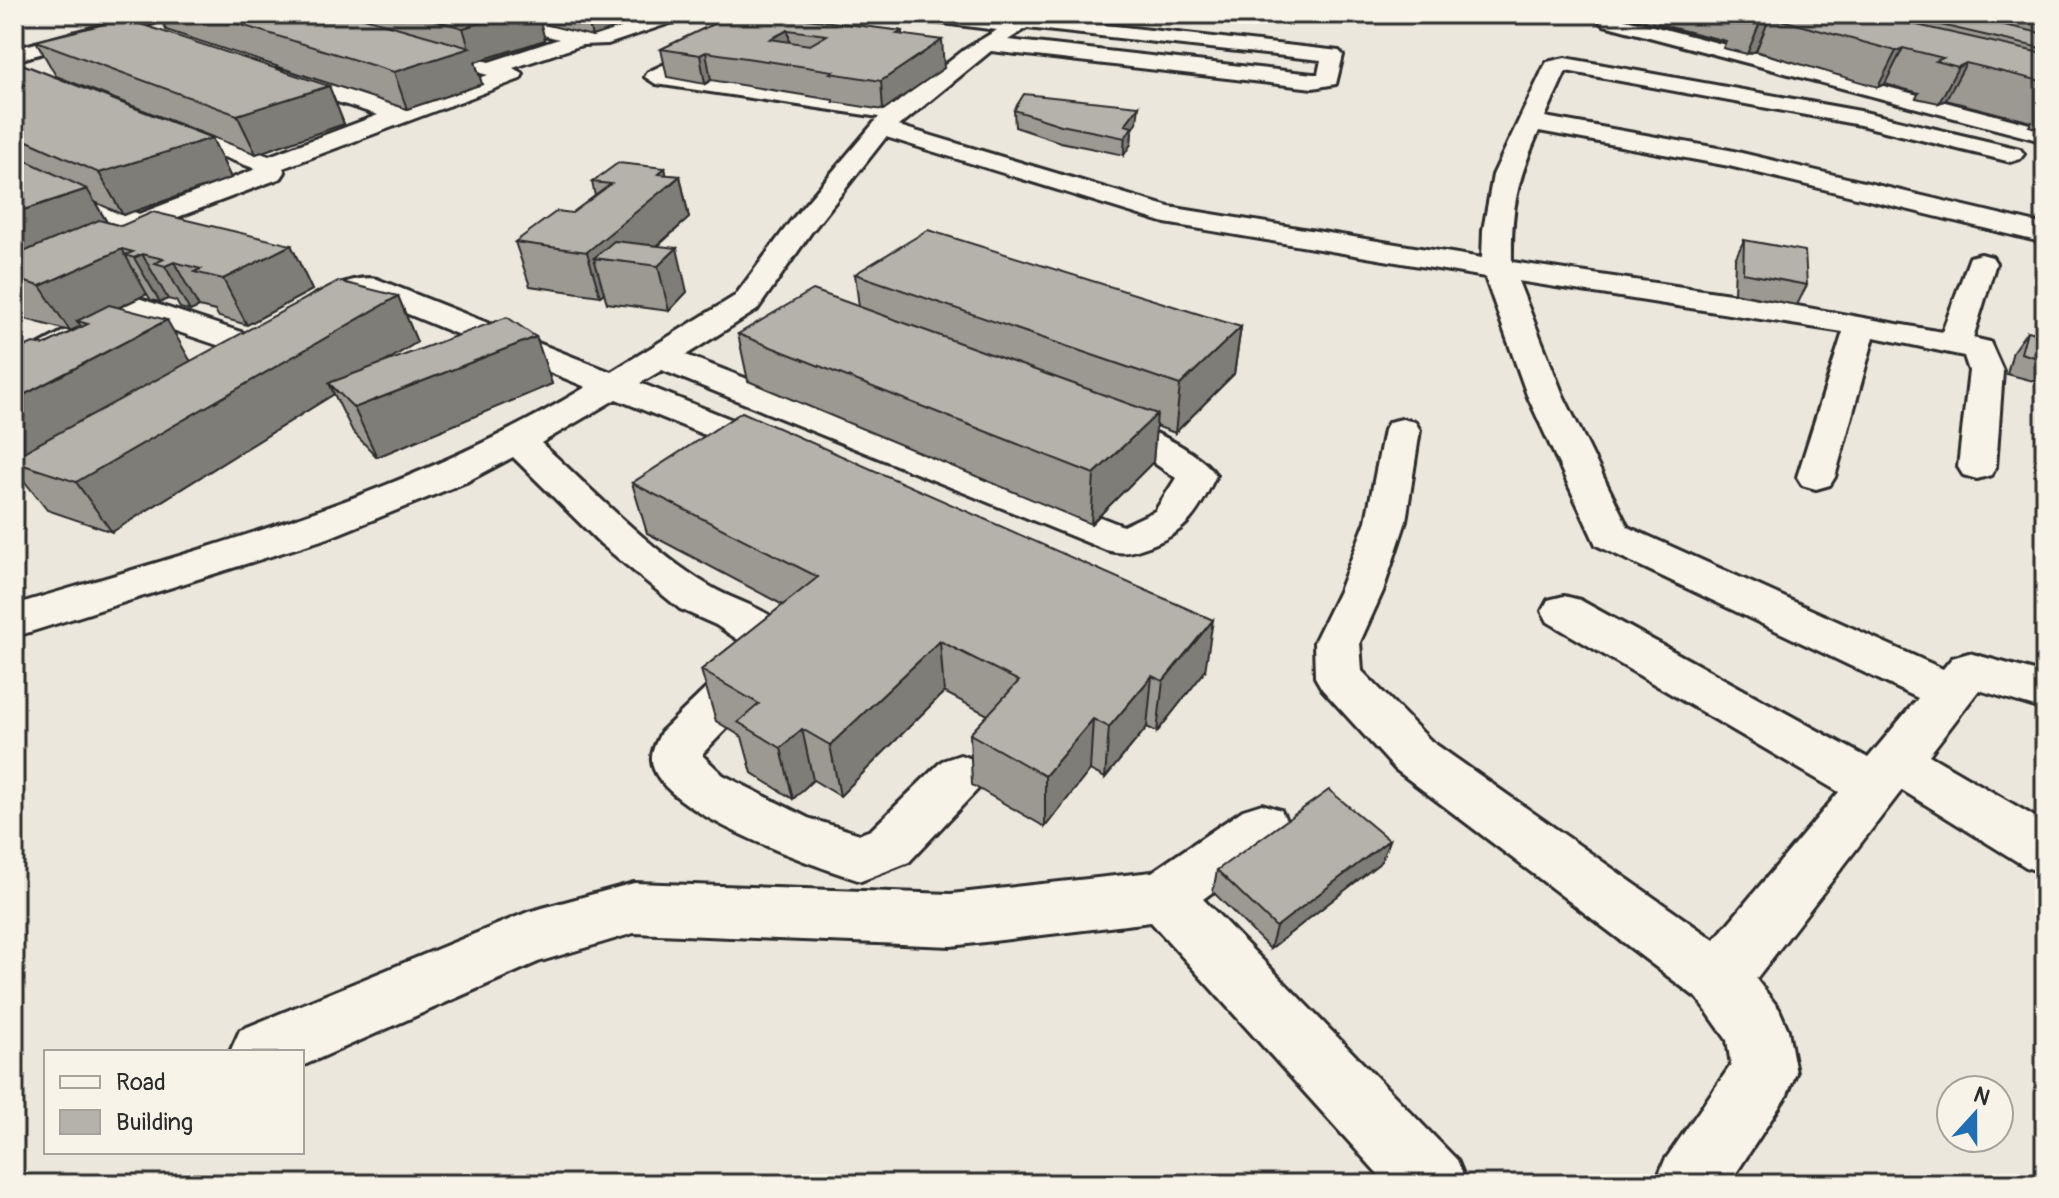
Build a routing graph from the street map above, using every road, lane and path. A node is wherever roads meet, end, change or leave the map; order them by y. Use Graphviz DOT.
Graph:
graph roads {
  1 [pos="125,14"];
  2 [pos="165,14"];
  3 [pos="486,14"];
  4 [pos="678,14"];
  5 [pos="919,14"];
  6 [pos="1608,14"];
  7 [pos="737,35"];
  8 [pos="992,38"];
  9 [pos="581,39"];
  10 [pos="14,43"];
  11 [pos="396,45"];
  12 [pos="14,55"];
  13 [pos="249,67"];
  14 [pos="488,69"];
  15 [pos="1548,81"];
  16 [pos="401,115"];
  17 [pos="134,116"];
  18 [pos="1775,118"];
  19 [pos="890,120"];
  20 [pos="1531,122"];
  21 [pos="2045,135"];
  22 [pos="2011,154"];
  23 [pos="269,165"];
  24 [pos="14,172"];
  25 [pos="139,224"];
  26 [pos="2045,234"];
  27 [pos="1981,263"];
  28 [pos="1497,267"];
  29 [pos="14,270"];
  30 [pos="746,303"];
  31 [pos="785,317"];
  32 [pos="1861,325"];
  33 [pos="271,335"];
  34 [pos="1954,344"];
  35 [pos="661,357"];
  36 [pos="208,370"];
  37 [pos="14,372"];
  38 [pos="612,387"];
  39 [pos="1066,415"];
  40 [pos="1402,430"];
  41 [pos="518,441"];
  42 [pos="802,461"];
  43 [pos="1977,467"];
  44 [pos="1816,477"];
  45 [pos="1564,611"];
  46 [pos="14,621"];
  47 [pos="2045,692"];
  48 [pos="1951,693"];
  49 [pos="1885,774"];
  50 [pos="960,775"];
  51 [pos="1262,826"];
  52 [pos="2045,851"];
  53 [pos="1163,896"];
  54 [pos="1719,979"];
  55 [pos="267,1050"];
  56 [pos="1433,1184"];
  57 [pos="1689,1184"];
  1 -- 10 [label="street"];
  2 -- 12 [label="street"];
  3 -- 9 [label="street"];
  4 -- 9 [label="street"];
  5 -- 8 [label="street"];
  6 -- 21 [label="street"];
  7 -- 19 [label="street"];
  8 -- 8 [label="street"];
  8 -- 19 [label="street"];
  9 -- 14 [label="street"];
  11 -- 14 [label="street"];
  13 -- 16 [label="street"];
  14 -- 16 [label="street"];
  15 -- 18 [label="street"];
  15 -- 20 [label="street"];
  15 -- 22 [label="street"];
  16 -- 23 [label="street"];
  17 -- 23 [label="street"];
  19 -- 28 [label="street"];
  19 -- 30 [label="street"];
  20 -- 26 [label="street"];
  20 -- 28 [label="street"];
  23 -- 25 [label="street"];
  24 -- 25 [label="street"];
  25 -- 29 [label="street"];
  27 -- 34 [label="street"];
  28 -- 32 [label="street"];
  28 -- 48 [label="street"];
  30 -- 31 [label="street"];
  30 -- 35 [label="street"];
  32 -- 34 [label="street"];
  32 -- 44 [label="street"];
  33 -- 36 [label="street"];
  33 -- 37 [label="street"];
  33 -- 38 [label="street"];
  34 -- 43 [label="street"];
  35 -- 38 [label="street"];
  35 -- 39 [label="street"];
  38 -- 41 [label="street"];
  38 -- 42 [label="street"];
  40 -- 54 [label="street"];
  41 -- 46 [label="street"];
  41 -- 50 [label="street"];
  45 -- 49 [label="street"];
  47 -- 48 [label="street"];
  48 -- 49 [label="street"];
  49 -- 52 [label="street"];
  49 -- 54 [label="street"];
  51 -- 53 [label="street"];
  53 -- 55 [label="street"];
  53 -- 56 [label="street"];
  54 -- 57 [label="street"];
}
